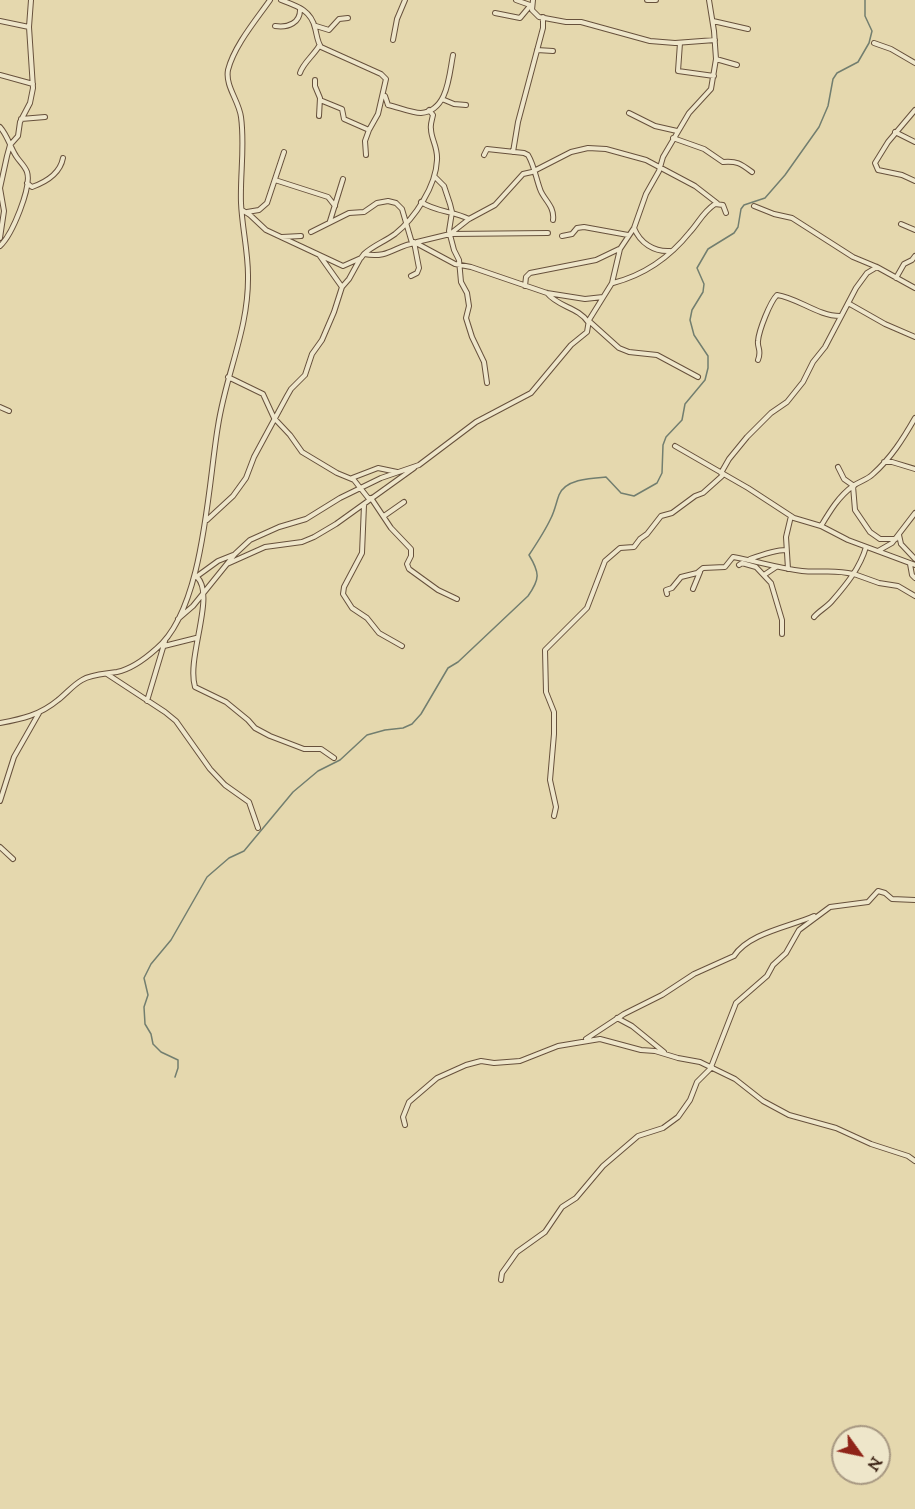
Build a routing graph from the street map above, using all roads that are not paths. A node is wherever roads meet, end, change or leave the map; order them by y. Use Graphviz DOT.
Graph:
graph roads {
  1 [pos="31,0"];
  2 [pos="270,0"];
  3 [pos="281,0"];
  4 [pos="405,0"];
  5 [pos="516,0"];
  6 [pos="533,0"];
  7 [pos="647,0"];
  8 [pos="656,0"];
  9 [pos="710,0"];
  10 [pos="531,5"];
  11 [pos="300,7"];
  12 [pos="495,13"];
  13 [pos="543,17"];
  14 [pos="348,18"];
  15 [pos="0,21"];
  16 [pos="713,21"];
  17 [pos="275,26"];
  18 [pos="315,26"];
  19 [pos="29,27"];
  20 [pos="748,29"];
  21 [pos="393,40"];
  22 [pos="715,40"];
  23 [pos="680,43"];
  24 [pos="874,43"];
  25 [pos="319,46"];
  26 [pos="537,50"];
  27 [pos="553,51"];
  28 [pos="453,55"];
  29 [pos="716,59"];
  30 [pos="915,63"];
  31 [pos="737,65"];
  32 [pos="300,73"];
  33 [pos="0,75"];
  34 [pos="714,76"];
  35 [pos="315,80"];
  36 [pos="33,84"];
  37 [pos="384,93"];
  38 [pos="320,99"];
  39 [pos="442,99"];
  40 [pos="466,105"];
  41 [pos="429,110"];
  42 [pos="915,110"];
  43 [pos="629,113"];
  44 [pos="319,116"];
  45 [pos="45,117"];
  46 [pos="21,119"];
  47 [pos="0,127"];
  48 [pos="369,129"];
  49 [pos="677,131"];
  50 [pos="895,132"];
  51 [pos="673,138"];
  52 [pos="915,142"];
  53 [pos="10,145"];
  54 [pos="284,152"];
  55 [pos="513,152"];
  56 [pos="366,155"];
  57 [pos="484,155"];
  58 [pos="63,158"];
  59 [pos="660,168"];
  60 [pos="534,171"];
  61 [pos="752,172"];
  62 [pos="435,177"];
  63 [pos="342,179"];
  64 [pos="275,180"];
  65 [pos="915,181"];
  66 [pos="27,183"];
  67 [pos="421,202"];
  68 [pos="717,203"];
  69 [pos="335,206"];
  70 [pos="754,206"];
  71 [pos="244,211"];
  72 [pos="452,212"];
  73 [pos="726,213"];
  74 [pos="469,219"];
  75 [pos="553,220"];
  76 [pos="330,222"];
  77 [pos="406,222"];
  78 [pos="901,224"];
  79 [pos="634,228"];
  80 [pos="915,230"];
  81 [pos="311,232"];
  82 [pos="548,233"];
  83 [pos="450,234"];
  84 [pos="628,235"];
  85 [pos="301,236"];
  86 [pos="562,236"];
  87 [pos="281,237"];
  88 [pos="0,238"];
  89 [pos="414,243"];
  90 [pos="0,246"];
  91 [pos="620,249"];
  92 [pos="671,251"];
  93 [pos="320,255"];
  94 [pos="362,256"];
  95 [pos="915,256"];
  96 [pos="459,265"];
  97 [pos="343,266"];
  98 [pos="877,267"];
  99 [pos="352,271"];
  100 [pos="411,276"];
  101 [pos="896,278"];
  102 [pos="612,283"];
  103 [pos="525,286"];
  104 [pos="342,287"];
  105 [pos="915,288"];
  106 [pos="547,293"];
  107 [pos="603,297"];
  108 [pos="848,303"];
  109 [pos="841,315"];
  110 [pos="589,321"];
  111 [pos="915,337"];
  112 [pos="758,360"];
  113 [pos="228,377"];
  114 [pos="698,377"];
  115 [pos="486,383"];
  116 [pos="0,407"];
  117 [pos="9,411"];
  118 [pos="274,418"];
  119 [pos="915,418"];
  120 [pos="675,446"];
  121 [pos="883,462"];
  122 [pos="419,465"];
  123 [pos="838,467"];
  124 [pos="915,469"];
  125 [pos="398,472"];
  126 [pos="722,474"];
  127 [pos="352,478"];
  128 [pos="853,486"];
  129 [pos="361,487"];
  130 [pos="369,500"];
  131 [pos="404,502"];
  132 [pos="913,515"];
  133 [pos="384,516"];
  134 [pos="791,516"];
  135 [pos="206,520"];
  136 [pos="915,523"];
  137 [pos="821,526"];
  138 [pos="899,534"];
  139 [pos="896,539"];
  140 [pos="866,548"];
  141 [pos="786,550"];
  142 [pos="877,551"];
  143 [pos="235,554"];
  144 [pos="915,559"];
  145 [pos="748,560"];
  146 [pos="912,564"];
  147 [pos="226,565"];
  148 [pos="739,565"];
  149 [pos="776,567"];
  150 [pos="788,569"];
  151 [pos="700,571"];
  152 [pos="853,574"];
  153 [pos="764,575"];
  154 [pos="195,578"];
  155 [pos="915,578"];
  156 [pos="693,589"];
  157 [pos="204,591"];
  158 [pos="667,594"];
  159 [pos="915,596"];
  160 [pos="457,598"];
  161 [pos="814,617"];
  162 [pos="178,619"];
  163 [pos="782,634"];
  164 [pos="196,638"];
  165 [pos="165,640"];
  166 [pos="164,646"];
  167 [pos="402,646"];
  168 [pos="106,674"];
  169 [pos="147,700"];
  170 [pos="39,713"];
  171 [pos="0,723"];
  172 [pos="334,758"];
  173 [pos="0,801"];
  174 [pos="554,816"];
  175 [pos="258,828"];
  176 [pos="0,848"];
  177 [pos="13,859"];
  178 [pos="915,900"];
  179 [pos="819,914"];
  180 [pos="617,1018"];
  181 [pos="584,1041"];
  182 [pos="667,1054"];
  183 [pos="711,1067"];
  184 [pos="405,1125"];
  185 [pos="915,1161"];
  186 [pos="501,1280"];
  1 -- 19 [label="street"];
  2 -- 71 [label="street"];
  3 -- 11 [label="street"];
  4 -- 21 [label="street"];
  5 -- 10 [label="street"];
  6 -- 10 [label="street"];
  7 -- 8 [label="street"];
  9 -- 16 [label="street"];
  10 -- 12 [label="street"];
  10 -- 13 [label="street"];
  11 -- 17 [label="street"];
  11 -- 18 [label="street"];
  13 -- 23 [label="street"];
  13 -- 26 [label="street"];
  14 -- 18 [label="street"];
  15 -- 19 [label="street"];
  16 -- 20 [label="street"];
  16 -- 22 [label="street"];
  18 -- 25 [label="street"];
  19 -- 36 [label="street"];
  22 -- 23 [label="street"];
  22 -- 29 [label="street"];
  23 -- 34 [label="street"];
  24 -- 30 [label="street"];
  25 -- 32 [label="street"];
  25 -- 37 [label="street"];
  26 -- 27 [label="street"];
  26 -- 55 [label="street"];
  28 -- 39 [label="street"];
  29 -- 31 [label="street"];
  29 -- 34 [label="street"];
  33 -- 36 [label="street"];
  34 -- 49 [label="street"];
  35 -- 38 [label="street"];
  36 -- 46 [label="street"];
  37 -- 41 [label="street"];
  37 -- 48 [label="street"];
  38 -- 44 [label="street"];
  38 -- 48 [label="street"];
  39 -- 40 [label="street"];
  39 -- 41 [label="street"];
  41 -- 62 [label="street"];
  42 -- 50 [label="street"];
  43 -- 49 [label="street"];
  45 -- 46 [label="street"];
  46 -- 53 [label="street"];
  47 -- 53 [label="street"];
  48 -- 56 [label="street"];
  49 -- 51 [label="street"];
  50 -- 52 [label="street"];
  50 -- 65 [label="street"];
  51 -- 59 [label="street"];
  51 -- 61 [label="street"];
  53 -- 66 [label="street"];
  53 -- 88 [label="street"];
  54 -- 64 [label="street"];
  55 -- 57 [label="street"];
  55 -- 60 [label="street"];
  58 -- 66 [label="street"];
  59 -- 60 [label="street"];
  59 -- 68 [label="street"];
  59 -- 79 [label="street"];
  60 -- 74 [label="street"];
  60 -- 75 [label="street"];
  62 -- 67 [label="street"];
  62 -- 72 [label="street"];
  63 -- 69 [label="street"];
  64 -- 69 [label="street"];
  64 -- 71 [label="street"];
  66 -- 90 [label="street"];
  67 -- 72 [label="street"];
  67 -- 77 [label="street"];
  68 -- 73 [label="street"];
  68 -- 92 [label="street"];
  69 -- 76 [label="street"];
  70 -- 98 [label="street"];
  71 -- 87 [label="street"];
  71 -- 113 [label="street"];
  72 -- 74 [label="street"];
  72 -- 83 [label="street"];
  74 -- 83 [label="street"];
  76 -- 77 [label="street"];
  76 -- 81 [label="street"];
  77 -- 89 [label="street"];
  77 -- 94 [label="street"];
  78 -- 80 [label="street"];
  79 -- 84 [label="street"];
  79 -- 92 [label="street"];
  82 -- 83 [label="street"];
  83 -- 89 [label="street"];
  83 -- 96 [label="street"];
  84 -- 86 [label="street"];
  84 -- 91 [label="street"];
  85 -- 87 [label="street"];
  87 -- 93 [label="street"];
  89 -- 94 [label="street"];
  89 -- 96 [label="street"];
  89 -- 100 [label="street"];
  91 -- 102 [label="street"];
  91 -- 103 [label="street"];
  92 -- 102 [label="street"];
  93 -- 97 [label="street"];
  93 -- 104 [label="street"];
  94 -- 97 [label="street"];
  94 -- 99 [label="street"];
  95 -- 101 [label="street"];
  96 -- 103 [label="street"];
  96 -- 115 [label="street"];
  97 -- 99 [label="street"];
  98 -- 101 [label="street"];
  98 -- 108 [label="street"];
  99 -- 104 [label="street"];
  101 -- 105 [label="street"];
  102 -- 107 [label="street"];
  103 -- 106 [label="street"];
  104 -- 118 [label="street"];
  106 -- 107 [label="street"];
  106 -- 110 [label="street"];
  107 -- 110 [label="street"];
  108 -- 109 [label="street"];
  108 -- 111 [label="street"];
  109 -- 112 [label="street"];
  109 -- 126 [label="street"];
  110 -- 114 [label="street"];
  110 -- 122 [label="street"];
  113 -- 118 [label="street"];
  113 -- 135 [label="street"];
  116 -- 117 [label="street"];
  118 -- 127 [label="street"];
  118 -- 135 [label="street"];
  119 -- 121 [label="street"];
  120 -- 126 [label="street"];
  121 -- 124 [label="street"];
  121 -- 128 [label="street"];
  122 -- 125 [label="street"];
  122 -- 130 [label="street"];
  123 -- 128 [label="street"];
  125 -- 127 [label="street"];
  125 -- 129 [label="street"];
  126 -- 134 [label="street"];
  126 -- 174 [label="street"];
  127 -- 129 [label="street"];
  128 -- 137 [label="street"];
  128 -- 139 [label="street"];
  129 -- 130 [label="street"];
  129 -- 143 [label="street"];
  130 -- 133 [label="street"];
  130 -- 147 [label="street"];
  130 -- 167 [label="street"];
  131 -- 133 [label="street"];
  132 -- 136 [label="street"];
  132 -- 138 [label="street"];
  133 -- 160 [label="street"];
  134 -- 137 [label="street"];
  134 -- 141 [label="street"];
  135 -- 154 [label="street"];
  137 -- 140 [label="street"];
  138 -- 139 [label="street"];
  138 -- 144 [label="street"];
  139 -- 142 [label="street"];
  140 -- 142 [label="street"];
  140 -- 152 [label="street"];
  141 -- 145 [label="street"];
  141 -- 150 [label="street"];
  142 -- 146 [label="street"];
  143 -- 147 [label="street"];
  143 -- 154 [label="street"];
  145 -- 149 [label="street"];
  145 -- 151 [label="street"];
  146 -- 155 [label="street"];
  147 -- 157 [label="street"];
  148 -- 153 [label="street"];
  149 -- 150 [label="street"];
  149 -- 153 [label="street"];
  150 -- 152 [label="street"];
  151 -- 156 [label="street"];
  151 -- 158 [label="street"];
  152 -- 159 [label="street"];
  152 -- 161 [label="street"];
  153 -- 163 [label="street"];
  154 -- 157 [label="street"];
  154 -- 162 [label="street"];
  157 -- 162 [label="street"];
  157 -- 164 [label="street"];
  162 -- 165 [label="street"];
  164 -- 166 [label="street"];
  164 -- 172 [label="street"];
  165 -- 166 [label="street"];
  165 -- 168 [label="street"];
  166 -- 169 [label="street"];
  168 -- 169 [label="street"];
  168 -- 170 [label="street"];
  169 -- 175 [label="street"];
  170 -- 171 [label="street"];
  170 -- 173 [label="street"];
  176 -- 177 [label="street"];
  178 -- 179 [label="street"];
  179 -- 180 [label="street"];
  179 -- 183 [label="street"];
  180 -- 181 [label="street"];
  180 -- 182 [label="street"];
  181 -- 182 [label="street"];
  181 -- 184 [label="street"];
  182 -- 183 [label="street"];
  183 -- 185 [label="street"];
  183 -- 186 [label="street"];
}
